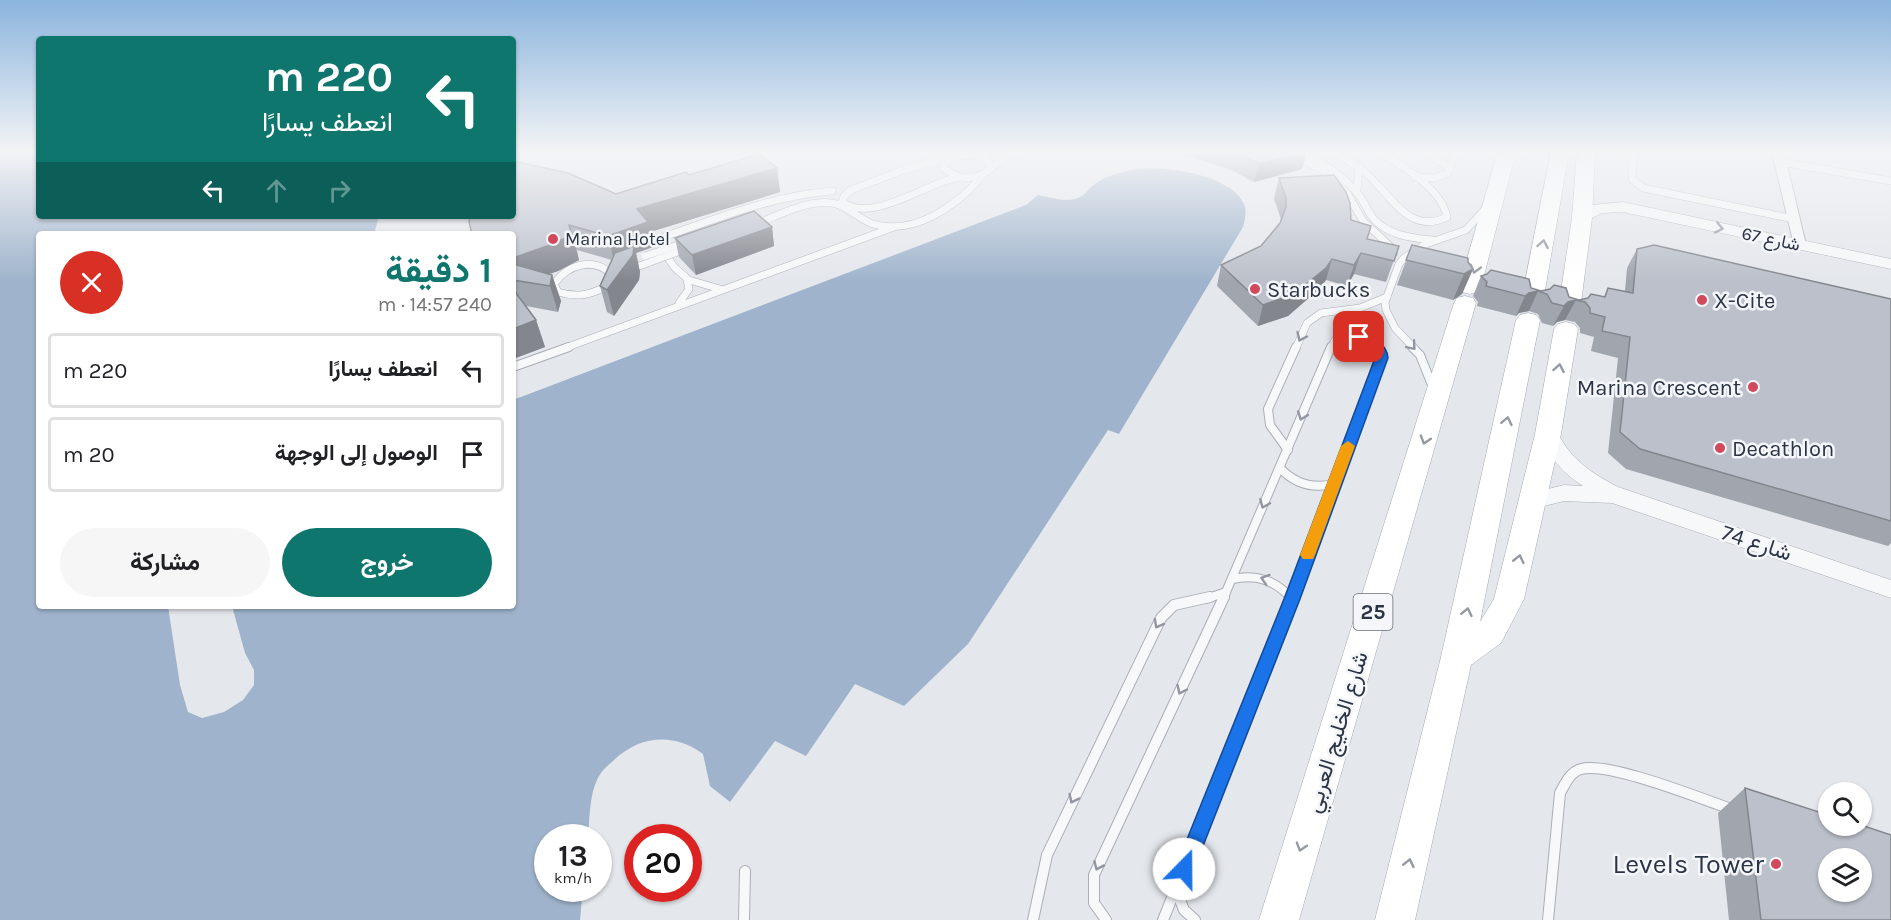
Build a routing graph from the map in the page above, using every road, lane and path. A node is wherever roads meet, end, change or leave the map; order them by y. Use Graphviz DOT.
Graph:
graph roads {
  1 [pos="797,195"];
  2 [pos="821,195"];
  3 [pos="847,195"];
  4 [pos="909,195"];
  5 [pos="963,195"];
  6 [pos="1348,195"];
  7 [pos="1359,195"];
  8 [pos="1387,195"];
  9 [pos="1432,195"];
  10 [pos="1552,195"];
  11 [pos="1583,195"];
  12 [pos="1677,195"];
  13 [pos="1788,195"];
  14 [pos="1496,196"];
  15 [pos="847,209"];
  16 [pos="1582,218"];
  17 [pos="1794,219"];
  18 [pos="753,220"];
  19 [pos="863,220"];
  20 [pos="894,227"];
  21 [pos="745,228"];
  22 [pos="1435,240"];
  23 [pos="859,241"];
  24 [pos="691,244"];
  25 [pos="1800,245"];
  26 [pos="648,259"];
  27 [pos="625,263"];
  28 [pos="1399,264"];
  29 [pos="1891,264"];
  30 [pos="617,266"];
  31 [pos="611,272"];
  32 [pos="687,280"];
  33 [pos="722,289"];
  34 [pos="1387,297"];
  35 [pos="674,307"];
  36 [pos="516,366"];
  37 [pos="1438,399"];
  38 [pos="1548,434"];
  39 [pos="1288,450"];
  40 [pos="1280,468"];
  41 [pos="1333,484"];
  42 [pos="1622,498"];
  43 [pos="1532,501"];
  44 [pos="1232,579"];
  45 [pos="1891,589"];
  46 [pos="1226,592"];
  47 [pos="1292,599"];
  48 [pos="1457,657"];
  49 [pos="1745,813"];
  50 [pos="745,870"];
  51 [pos="1176,890"];
  52 [pos="1401,913"];
  53 [pos="1273,916"];
  54 [pos="744,920"];
  55 [pos="1033,920"];
  56 [pos="1106,920"];
  57 [pos="1163,920"];
  58 [pos="1196,920"];
  59 [pos="1548,920"];
  1 -- 32 [label="lane"];
  2 -- 18 [label="lane"];
  3 -- 15 [label="lane"];
  4 -- 15 [label="lane"];
  5 -- 20 [label="lane"];
  6 -- 28 [label="lane"];
  7 -- 22 [label="lane"];
  8 -- 9 [label="lane"];
  48 -- 10 [label="main road, one-way"];
  11 -- 16 [label="main road"];
  12 -- 17 [label="lane"];
  13 -- 17 [label="street"];
  14 -- 22 [label="lane"];
  14 -- 37 [label="main road, شارع الخليج العربي / 25, one-way"];
  15 -- 19 [label="lane"];
  15 -- 21 [label="lane"];
  16 -- 25 [label="street, شارع 67, one-way"];
  38 -- 16 [label="main road, one-way"];
  17 -- 25 [label="street"];
  19 -- 20 [label="lane"];
  19 -- 23 [label="lane"];
  20 -- 23 [label="lane"];
  22 -- 28 [label="lane"];
  23 -- 33 [label="lane"];
  24 -- 26 [label="lane, bridge"];
  25 -- 29 [label="street, شارع 67"];
  26 -- 27 [label="lane"];
  26 -- 31 [label="lane"];
  28 -- 34 [label="lane"];
  30 -- 31 [label="lane"];
  31 -- 31 [label="lane"];
  32 -- 33 [label="lane"];
  32 -- 35 [label="lane"];
  33 -- 35 [label="lane"];
  34 -- 37 [label="lane, one-way"];
  34 -- 39 [label="lane, one-way"];
  35 -- 36 [label="lane"];
  37 -- 53 [label="main road, شارع الخليج العربي / 25, one-way"];
  38 -- 42 [label="street, شارع 74"];
  38 -- 43 [label="main road"];
  39 -- 40 [label="lane"];
  41 -- 39 [label="lane, one-way"];
  40 -- 41 [label="lane"];
  40 -- 44 [label="lane, one-way"];
  41 -- 47 [label="lane"];
  42 -- 43 [label="street, شارع 74"];
  42 -- 45 [label="street, شارع 74"];
  48 -- 43 [label="main road, one-way"];
  44 -- 46 [label="lane"];
  47 -- 44 [label="lane, one-way"];
  46 -- 55 [label="lane, one-way"];
  46 -- 56 [label="lane, one-way"];
  47 -- 51 [label="lane"];
  52 -- 48 [label="main road, one-way"];
  49 -- 59 [label="lane"];
  50 -- 54 [label="lane"];
  51 -- 57 [label="lane"];
  51 -- 58 [label="lane"];
}
